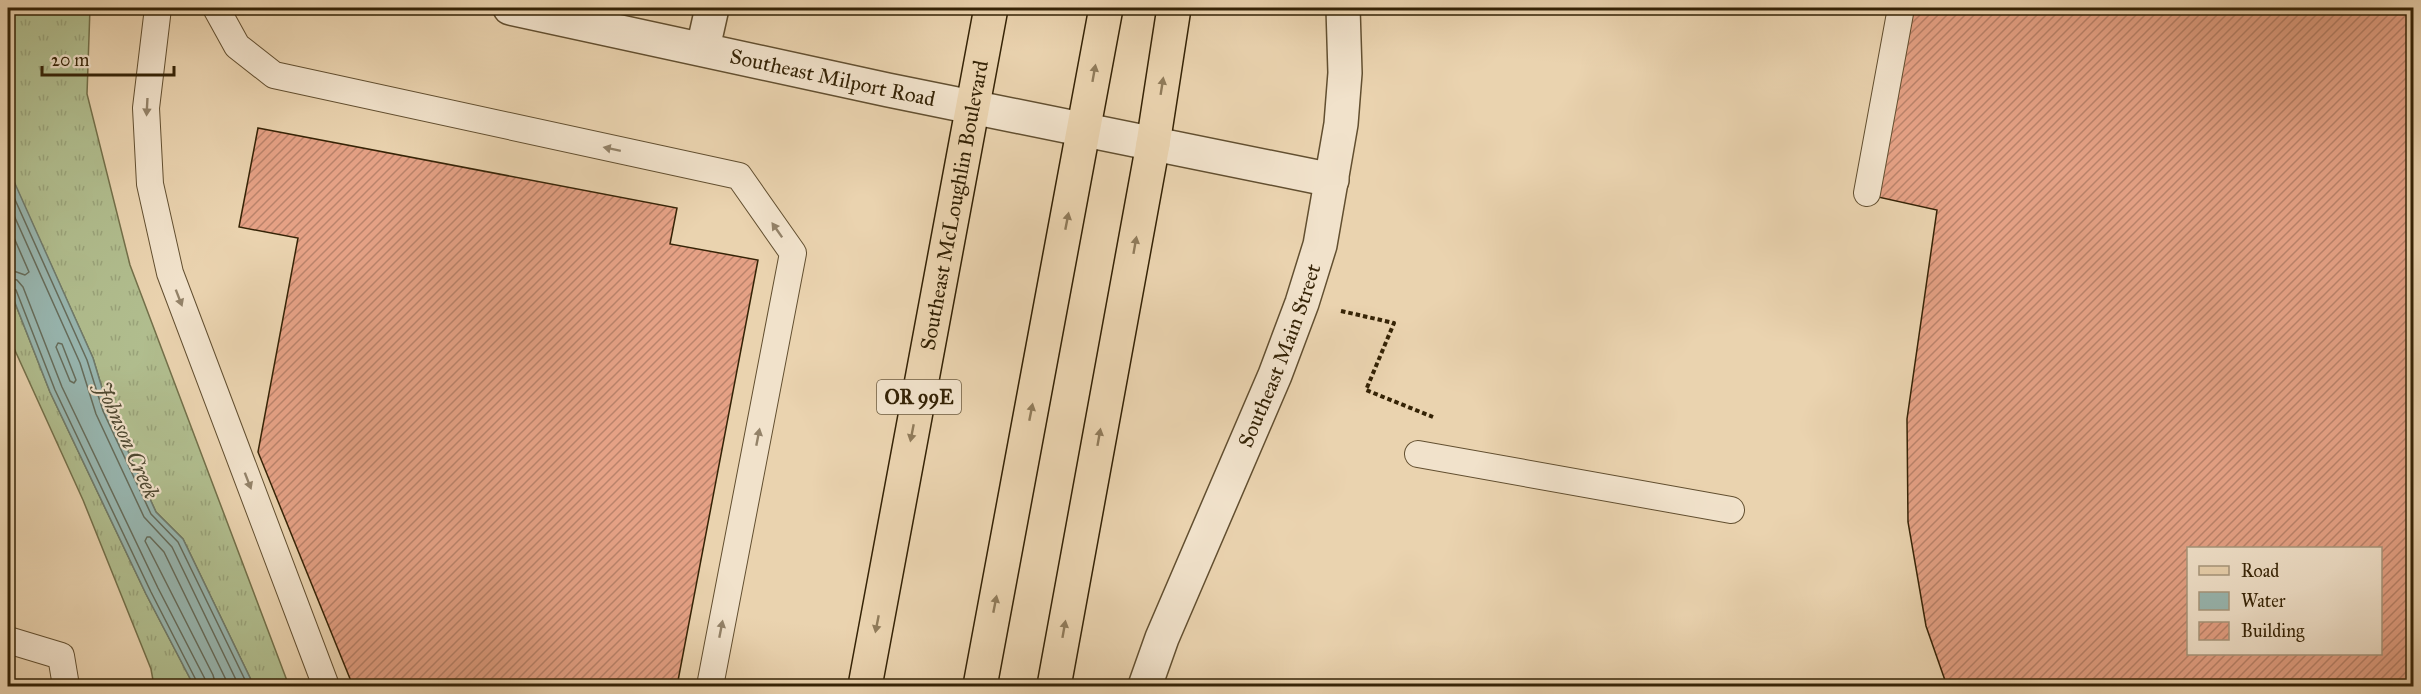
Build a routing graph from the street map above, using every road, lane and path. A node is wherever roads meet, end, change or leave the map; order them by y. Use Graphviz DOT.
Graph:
graph roads {
  1 [pos="158,8"];
  2 [pos="216,8"];
  3 [pos="510,8"];
  4 [pos="712,8"];
  5 [pos="991,8"];
  6 [pos="1106,8"];
  7 [pos="1174,8"];
  8 [pos="1343,8"];
  9 [pos="1901,8"];
  10 [pos="703,48"];
  11 [pos="973,107"];
  12 [pos="1084,130"];
  13 [pos="1153,144"];
  14 [pos="1332,180"];
  15 [pos="1867,193"];
  16 [pos="1302,303"];
  17 [pos="1433,417"];
  18 [pos="1418,454"];
  19 [pos="1731,510"];
  20 [pos="8,640"];
  21 [pos="66,687"];
  22 [pos="326,687"];
  23 [pos="710,687"];
  24 [pos="865,687"];
  25 [pos="980,687"];
  26 [pos="1054,687"];
  27 [pos="1145,687"];
  1 -- 22 [label="lane, one-way"];
  23 -- 2 [label="lane, one-way"];
  3 -- 10 [label="street, Southeast Milport Road"];
  4 -- 10 [label="street"];
  5 -- 11 [label="main road, Southeast McLoughlin Boulevard / OR 99E"];
  12 -- 6 [label="main road, one-way"];
  13 -- 7 [label="main road, one-way"];
  8 -- 14 [label="street, Southeast Main Street"];
  9 -- 15 [label="lane"];
  10 -- 11 [label="street, Southeast Milport Road"];
  11 -- 12 [label="street, Southeast Milport Road"];
  11 -- 24 [label="main road, Southeast McLoughlin Boulevard / OR 99E, one-way"];
  12 -- 13 [label="street, Southeast Milport Road"];
  25 -- 12 [label="main road, one-way"];
  13 -- 14 [label="street, Southeast Milport Road"];
  26 -- 13 [label="main road, one-way"];
  14 -- 16 [label="street, Southeast Main Street"];
  16 -- 17 [label="path"];
  16 -- 27 [label="street, Southeast Main Street"];
  18 -- 19 [label="lane"];
  20 -- 21 [label="lane"];
}
